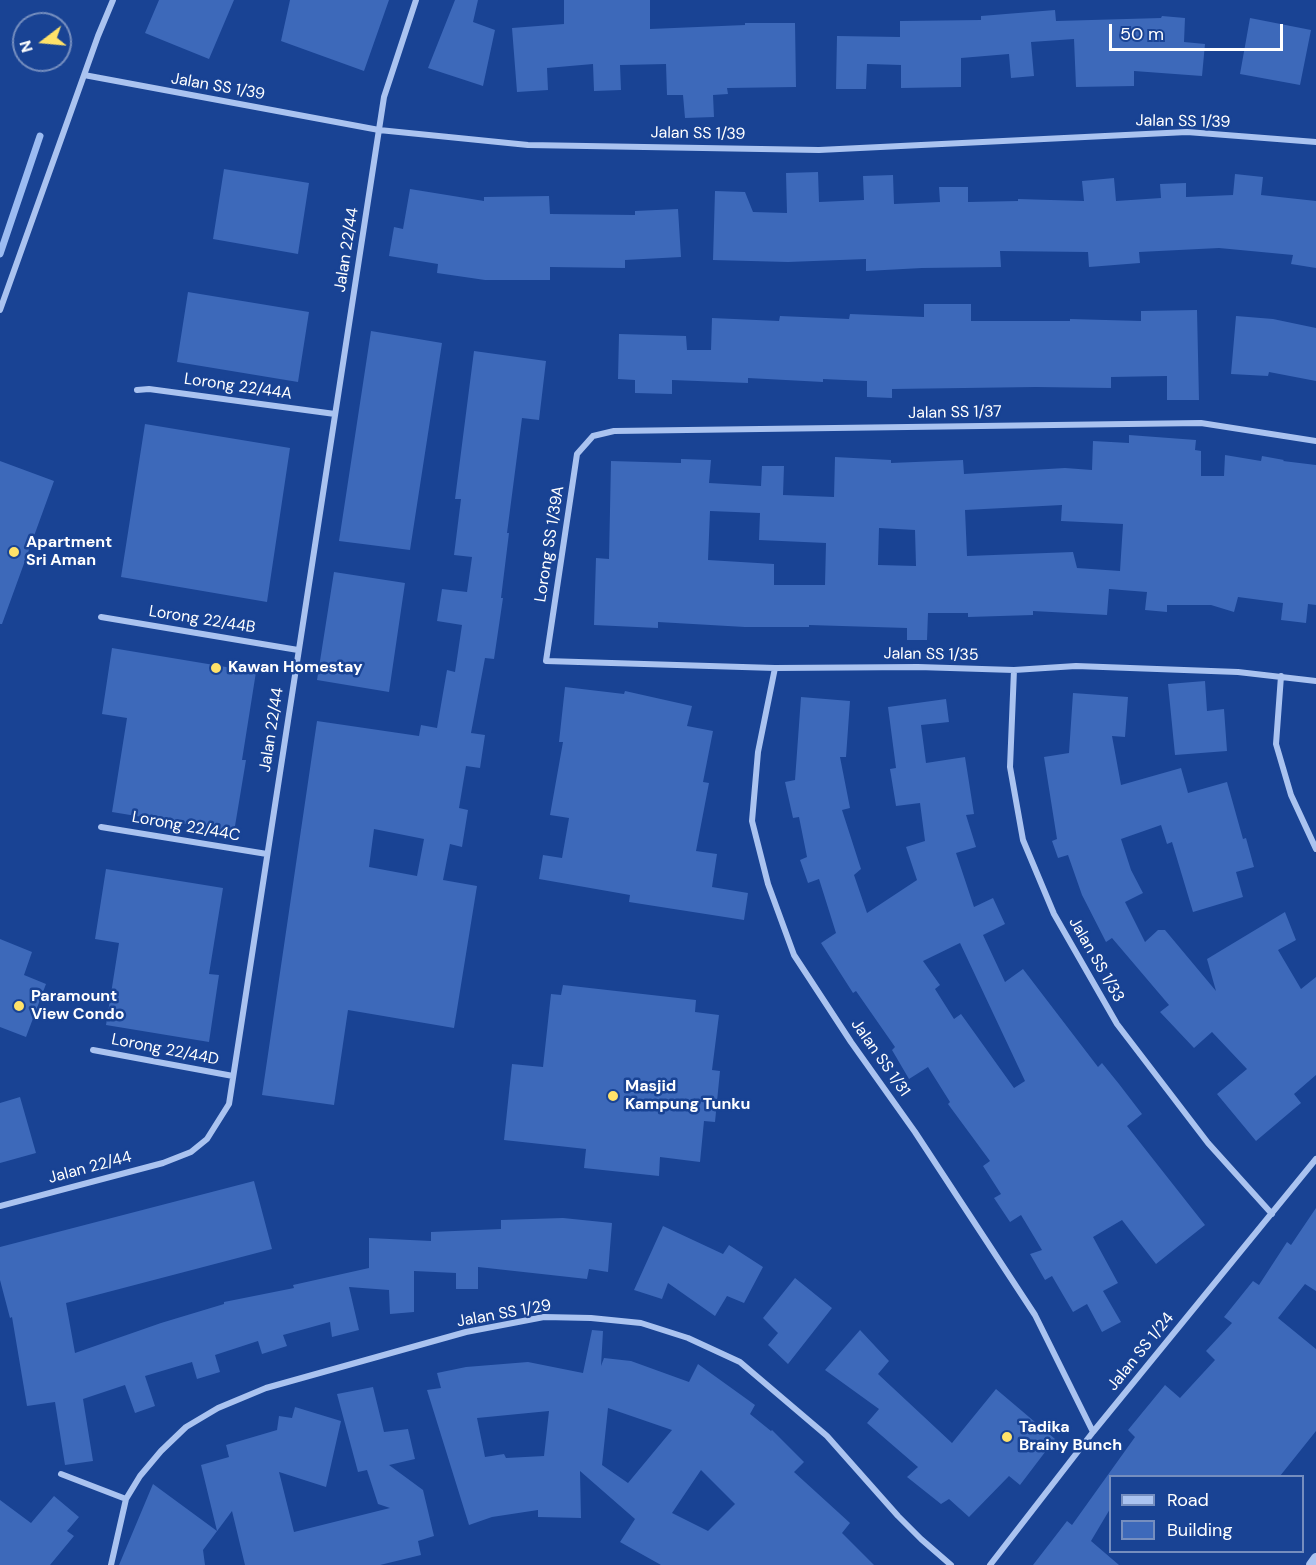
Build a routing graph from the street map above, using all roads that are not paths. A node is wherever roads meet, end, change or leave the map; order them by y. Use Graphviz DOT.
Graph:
graph roads {
  1 [pos="113,0"];
  2 [pos="416,0"];
  3 [pos="84,75"];
  4 [pos="379,130"];
  5 [pos="1316,142"];
  6 [pos="0,310"];
  7 [pos="138,390"];
  8 [pos="335,414"];
  9 [pos="593,436"];
  10 [pos="1316,441"];
  11 [pos="101,617"];
  12 [pos="298,650"];
  13 [pos="546,661"];
  14 [pos="776,668"];
  15 [pos="1014,670"];
  16 [pos="1281,676"];
  17 [pos="1316,681"];
  18 [pos="101,826"];
  19 [pos="1316,849"];
  20 [pos="267,854"];
  21 [pos="93,1050"];
  22 [pos="233,1076"];
  23 [pos="1316,1159"];
  24 [pos="0,1206"];
  25 [pos="1272,1214"];
  26 [pos="1093,1432"];
  27 [pos="61,1474"];
  28 [pos="126,1498"];
  29 [pos="1316,1558"];
  30 [pos="111,1565"];
  31 [pos="951,1565"];
  32 [pos="990,1565"];
  33 [pos="1311,1565"];
  1 -- 3 [label="street"];
  2 -- 4 [label="street, Jalan 22/44"];
  3 -- 4 [label="street, Jalan SS 1/39"];
  3 -- 6 [label="street"];
  4 -- 5 [label="street, Jalan SS 1/39"];
  4 -- 8 [label="street, Jalan 22/44"];
  7 -- 8 [label="street, Lorong 22/44A"];
  8 -- 12 [label="street, Jalan 22/44"];
  9 -- 10 [label="street, Jalan SS 1/37"];
  9 -- 13 [label="street, Lorong SS 1/39A"];
  11 -- 12 [label="street, Lorong 22/44B"];
  12 -- 20 [label="street, Jalan 22/44"];
  13 -- 14 [label="street, Jalan SS 1/35"];
  14 -- 15 [label="street, Jalan SS 1/35"];
  14 -- 26 [label="street, Jalan SS 1/31"];
  15 -- 16 [label="street, Jalan SS 1/35"];
  15 -- 25 [label="street, Jalan SS 1/33"];
  16 -- 17 [label="street, Jalan SS 1/35"];
  16 -- 19 [label="street"];
  18 -- 20 [label="street, Lorong 22/44C"];
  20 -- 22 [label="street, Jalan 22/44"];
  21 -- 22 [label="street, Lorong 22/44D"];
  22 -- 24 [label="street, Jalan 22/44"];
  23 -- 25 [label="street, Jalan SS 1/24"];
  25 -- 26 [label="street, Jalan SS 1/24"];
  26 -- 32 [label="street, Jalan SS 1/24"];
  27 -- 28 [label="street"];
  28 -- 30 [label="street, Jalan SS 1/29"];
  28 -- 31 [label="street, Jalan SS 1/29"];
  29 -- 33 [label="street"];
}
